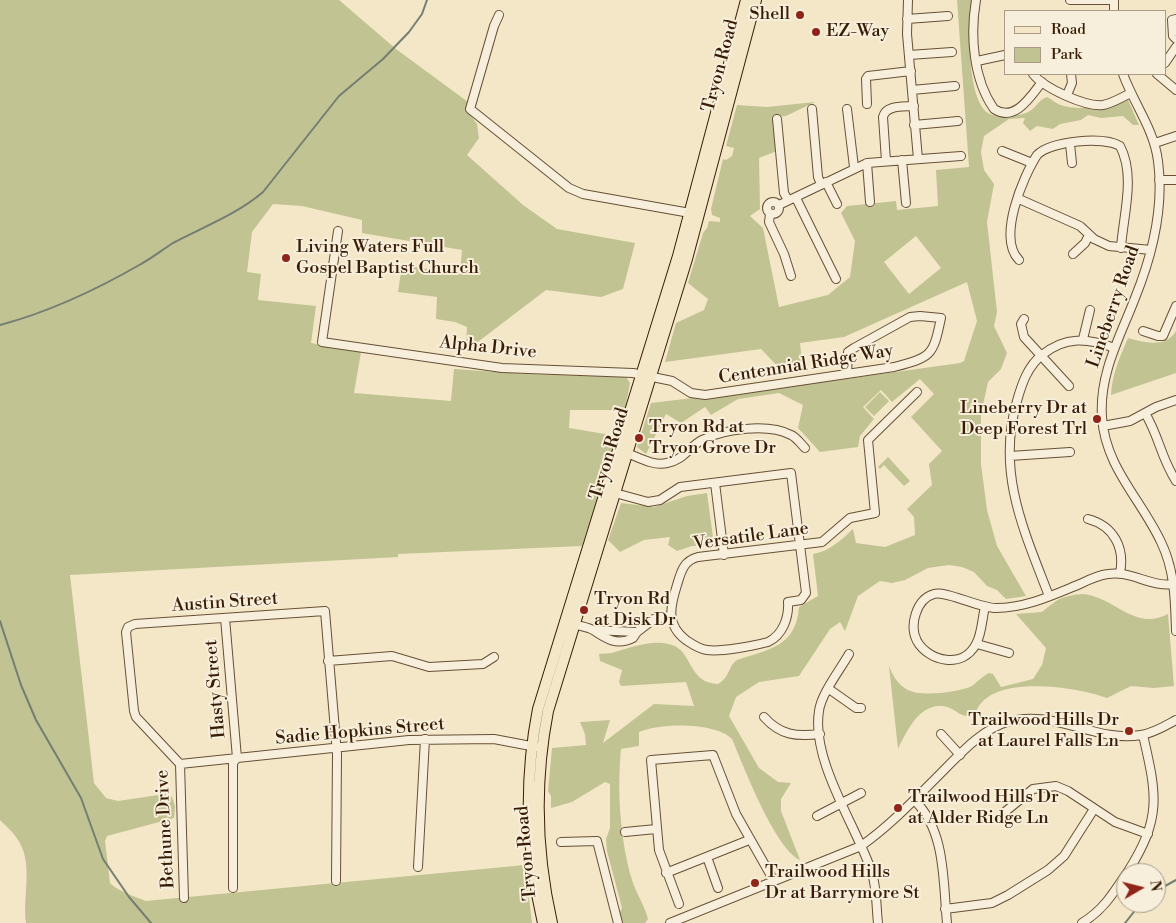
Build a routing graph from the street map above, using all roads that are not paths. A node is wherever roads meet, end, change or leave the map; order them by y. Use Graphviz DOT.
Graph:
graph roads {
  1 [pos="746,0"];
  2 [pos="756,0"];
  3 [pos="908,0"];
  4 [pos="976,0"];
  5 [pos="1070,0"];
  6 [pos="1113,0"];
  7 [pos="499,16"];
  8 [pos="948,16"];
  9 [pos="908,19"];
  10 [pos="1176,19"];
  11 [pos="1176,39"];
  12 [pos="1176,47"];
  13 [pos="952,52"];
  14 [pos="909,55"];
  15 [pos="1004,55"];
  16 [pos="977,61"];
  17 [pos="1166,62"];
  18 [pos="910,71"];
  19 [pos="1034,75"];
  20 [pos="1072,75"];
  21 [pos="1123,75"];
  22 [pos="1158,75"];
  23 [pos="1042,82"];
  24 [pos="955,86"];
  25 [pos="912,90"];
  26 [pos="1176,90"];
  27 [pos="1132,93"];
  28 [pos="1067,95"];
  29 [pos="867,104"];
  30 [pos="914,106"];
  31 [pos="812,109"];
  32 [pos="847,109"];
  33 [pos="777,119"];
  34 [pos="958,121"];
  35 [pos="914,125"];
  36 [pos="1176,128"];
  37 [pos="1172,137"];
  38 [pos="1155,143"];
  39 [pos="1070,144"];
  40 [pos="1002,151"];
  41 [pos="961,156"];
  42 [pos="918,158"];
  43 [pos="902,160"];
  44 [pos="886,161"];
  45 [pos="867,163"];
  46 [pos="1032,163"];
  47 [pos="1072,163"];
  48 [pos="854,168"];
  49 [pos="1159,180"];
  50 [pos="1176,180"];
  51 [pos="824,183"];
  52 [pos="792,199"];
  53 [pos="1018,199"];
  54 [pos="870,202"];
  55 [pos="906,203"];
  56 [pos="837,204"];
  57 [pos="690,214"];
  58 [pos="338,231"];
  59 [pos="1089,235"];
  60 [pos="1121,248"];
  61 [pos="1151,250"];
  62 [pos="1073,254"];
  63 [pos="1019,260"];
  64 [pos="791,276"];
  65 [pos="836,279"];
  66 [pos="1176,306"];
  67 [pos="1090,310"];
  68 [pos="1024,319"];
  69 [pos="1142,331"];
  70 [pos="1084,339"];
  71 [pos="1114,348"];
  72 [pos="1041,356"];
  73 [pos="847,374"];
  74 [pos="647,375"];
  75 [pos="1069,386"];
  76 [pos="917,392"];
  77 [pos="1176,400"];
  78 [pos="1145,413"];
  79 [pos="1102,426"];
  80 [pos="805,448"];
  81 [pos="1070,452"];
  82 [pos="627,453"];
  83 [pos="1010,456"];
  84 [pos="1176,481"];
  85 [pos="715,483"];
  86 [pos="615,493"];
  87 [pos="1088,519"];
  88 [pos="800,545"];
  89 [pos="724,555"];
  90 [pos="1120,574"];
  91 [pos="1175,584"];
  92 [pos="1049,596"];
  93 [pos="985,607"];
  94 [pos="671,616"];
  95 [pos="225,618"];
  96 [pos="1176,621"];
  97 [pos="574,624"];
  98 [pos="128,627"];
  99 [pos="1176,630"];
  100 [pos="977,644"];
  101 [pos="1009,653"];
  102 [pos="849,654"];
  103 [pos="494,657"];
  104 [pos="328,661"];
  105 [pos="829,689"];
  106 [pos="861,708"];
  107 [pos="764,717"];
  108 [pos="1176,720"];
  109 [pos="820,734"];
  110 [pos="941,734"];
  111 [pos="1143,734"];
  112 [pos="425,739"];
  113 [pos="537,747"];
  114 [pos="336,748"];
  115 [pos="960,755"];
  116 [pos="237,758"];
  117 [pos="180,764"];
  118 [pos="861,793"];
  119 [pos="914,800"];
  120 [pos="842,803"];
  121 [pos="1094,808"];
  122 [pos="1006,811"];
  123 [pos="817,816"];
  124 [pos="656,829"];
  125 [pos="625,832"];
  126 [pos="1148,834"];
  127 [pos="750,840"];
  128 [pos="561,842"];
  129 [pos="861,846"];
  130 [pos="707,858"];
  131 [pos="1132,863"];
  132 [pos="418,867"];
  133 [pos="666,873"];
  134 [pos="336,881"];
  135 [pos="774,881"];
  136 [pos="233,888"];
  137 [pos="718,888"];
  138 [pos="1116,890"];
  139 [pos="184,898"];
  140 [pos="679,904"];
  141 [pos="945,909"];
  142 [pos="544,923"];
  143 [pos="552,923"];
  144 [pos="618,923"];
  145 [pos="670,923"];
  146 [pos="878,923"];
  147 [pos="947,923"];
  148 [pos="1082,923"];
  1 -- 57 [label="main road, Tryon Road"];
  2 -- 74 [label="main road, Tryon Road"];
  3 -- 9 [label="street"];
  4 -- 16 [label="street"];
  5 -- 6 [label="street"];
  7 -- 57 [label="street"];
  8 -- 9 [label="street"];
  9 -- 14 [label="street"];
  10 -- 11 [label="street"];
  12 -- 17 [label="street"];
  13 -- 14 [label="street"];
  14 -- 18 [label="street"];
  15 -- 16 [label="street"];
  16 -- 23 [label="street"];
  18 -- 25 [label="street"];
  18 -- 29 [label="street"];
  19 -- 23 [label="street"];
  20 -- 28 [label="street"];
  21 -- 27 [label="street, Lineberry Road"];
  22 -- 26 [label="street"];
  23 -- 28 [label="street"];
  24 -- 25 [label="street"];
  25 -- 30 [label="street"];
  27 -- 28 [label="street"];
  27 -- 38 [label="street, Lineberry Road"];
  30 -- 35 [label="street"];
  30 -- 44 [label="street"];
  31 -- 51 [label="street"];
  32 -- 48 [label="street"];
  33 -- 52 [label="street"];
  34 -- 35 [label="street"];
  35 -- 42 [label="street"];
  36 -- 37 [label="street"];
  37 -- 38 [label="street"];
  38 -- 49 [label="street, Lineberry Road"];
  39 -- 46 [label="street"];
  39 -- 47 [label="street"];
  39 -- 60 [label="street"];
  40 -- 46 [label="street"];
  41 -- 42 [label="street"];
  42 -- 43 [label="street"];
  43 -- 44 [label="street"];
  43 -- 55 [label="street"];
  44 -- 45 [label="street"];
  45 -- 48 [label="street"];
  45 -- 54 [label="street"];
  46 -- 53 [label="street"];
  48 -- 51 [label="street"];
  49 -- 50 [label="street"];
  49 -- 61 [label="street, Lineberry Road"];
  51 -- 52 [label="street"];
  51 -- 56 [label="street"];
  52 -- 64 [label="street"];
  52 -- 65 [label="street"];
  53 -- 59 [label="street"];
  53 -- 63 [label="street"];
  57 -- 74 [label="main road, Tryon Road"];
  58 -- 74 [label="street, Alpha Drive"];
  59 -- 60 [label="street"];
  59 -- 62 [label="street"];
  60 -- 61 [label="street"];
  61 -- 71 [label="street, Lineberry Road"];
  66 -- 69 [label="street"];
  67 -- 70 [label="street"];
  68 -- 72 [label="street"];
  70 -- 71 [label="street"];
  70 -- 72 [label="street"];
  71 -- 79 [label="street, Lineberry Road"];
  72 -- 75 [label="street"];
  72 -- 83 [label="street"];
  73 -- 73 [label="street, Centennial Ridge Way"];
  73 -- 74 [label="street, Centennial Ridge Way"];
  74 -- 82 [label="main road, Tryon Road"];
  74 -- 113 [label="main road, Tryon Road"];
  76 -- 88 [label="street, Versatile Lane"];
  77 -- 78 [label="street"];
  78 -- 79 [label="street"];
  78 -- 84 [label="street"];
  79 -- 91 [label="street, Lineberry Road"];
  80 -- 82 [label="street"];
  81 -- 83 [label="street"];
  82 -- 86 [label="main road, Tryon Road"];
  83 -- 92 [label="street"];
  85 -- 86 [label="street"];
  85 -- 88 [label="street"];
  85 -- 89 [label="street"];
  86 -- 97 [label="main road, Tryon Road"];
  87 -- 90 [label="street"];
  88 -- 89 [label="street, Versatile Lane"];
  88 -- 94 [label="street"];
  89 -- 94 [label="street, Versatile Lane"];
  90 -- 91 [label="street"];
  90 -- 92 [label="street"];
  91 -- 96 [label="street, Lineberry Road"];
  92 -- 93 [label="street"];
  93 -- 100 [label="street"];
  93 -- 100 [label="street"];
  94 -- 97 [label="street"];
  95 -- 98 [label="street, Austin Street"];
  95 -- 104 [label="street, Austin Street"];
  95 -- 116 [label="street, Hasty Street"];
  96 -- 99 [label="street, Lineberry Road"];
  97 -- 113 [label="main road, Tryon Road"];
  98 -- 117 [label="street, Bethune Drive"];
  100 -- 101 [label="street"];
  102 -- 105 [label="street"];
  103 -- 104 [label="street"];
  104 -- 114 [label="street"];
  105 -- 106 [label="street"];
  105 -- 109 [label="street"];
  107 -- 109 [label="street"];
  108 -- 111 [label="street"];
  109 -- 120 [label="street"];
  110 -- 115 [label="street"];
  111 -- 115 [label="street"];
  111 -- 126 [label="street"];
  112 -- 113 [label="street, Sadie Hopkins Street"];
  112 -- 114 [label="street, Sadie Hopkins Street"];
  112 -- 132 [label="street"];
  113 -- 142 [label="main road, Tryon Road"];
  113 -- 143 [label="main road, Tryon Road"];
  114 -- 116 [label="street, Sadie Hopkins Street"];
  114 -- 134 [label="street"];
  115 -- 119 [label="street"];
  116 -- 117 [label="street, Sadie Hopkins Street"];
  116 -- 136 [label="street, Hasty Street"];
  117 -- 139 [label="street, Bethune Drive"];
  118 -- 120 [label="street"];
  119 -- 129 [label="street"];
  119 -- 141 [label="street"];
  120 -- 123 [label="street"];
  120 -- 129 [label="street"];
  121 -- 122 [label="street"];
  121 -- 126 [label="street"];
  121 -- 141 [label="street"];
  124 -- 125 [label="street"];
  124 -- 127 [label="street"];
  124 -- 133 [label="street"];
  126 -- 131 [label="street"];
  127 -- 130 [label="street"];
  127 -- 135 [label="street"];
  128 -- 144 [label="street"];
  129 -- 135 [label="street"];
  129 -- 146 [label="street"];
  130 -- 133 [label="street"];
  130 -- 137 [label="street"];
  133 -- 140 [label="street"];
  135 -- 145 [label="street"];
  138 -- 148 [label="street"];
  141 -- 147 [label="street"];
}
